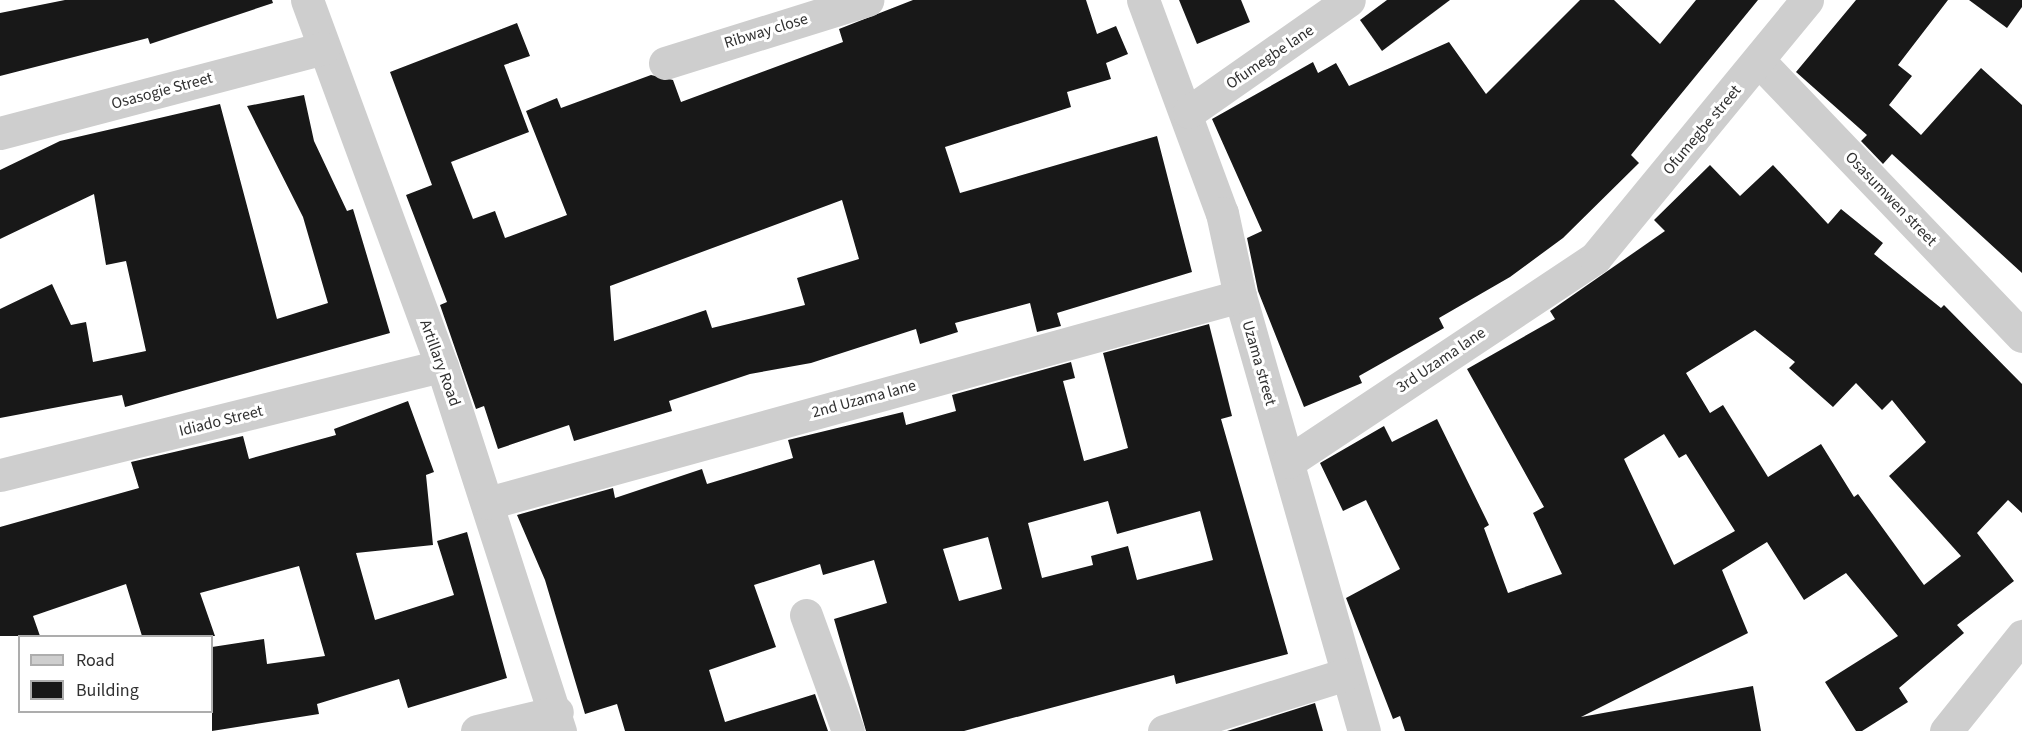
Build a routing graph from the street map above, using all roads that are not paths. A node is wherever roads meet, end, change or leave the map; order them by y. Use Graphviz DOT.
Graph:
graph roads {
  1 [pos="307,0"];
  2 [pos="867,0"];
  3 [pos="1143,0"];
  4 [pos="1349,0"];
  5 [pos="1807,0"];
  6 [pos="323,48"];
  7 [pos="1760,62"];
  8 [pos="665,63"];
  9 [pos="1189,112"];
  10 [pos="0,133"];
  11 [pos="1595,258"];
  12 [pos="1240,296"];
  13 [pos="2022,336"];
  14 [pos="442,366"];
  15 [pos="1288,462"];
  16 [pos="0,475"];
  17 [pos="488,502"];
  18 [pos="806,615"];
  19 [pos="2022,636"];
  20 [pos="1346,674"];
  21 [pos="558,722"];
  22 [pos="477,731"];
  23 [pos="848,731"];
  24 [pos="1164,731"];
  25 [pos="1364,731"];
  26 [pos="1946,731"];
  1 -- 6 [label="street, Artillary Road"];
  2 -- 8 [label="street, Ribway close"];
  3 -- 9 [label="street, Uzama street"];
  4 -- 9 [label="street, Ofumegbe lane"];
  5 -- 7 [label="street, Ofumegbe street"];
  6 -- 10 [label="street, Osasogie Street"];
  6 -- 14 [label="street, Artillary Road"];
  7 -- 11 [label="street, Ofumegbe street"];
  7 -- 13 [label="street, Osasumwen street"];
  9 -- 12 [label="street, Uzama street"];
  11 -- 15 [label="street, 3rd Uzama lane"];
  12 -- 15 [label="street, Uzama street"];
  12 -- 17 [label="street, 2nd Uzama lane"];
  14 -- 16 [label="street, Idiado Street"];
  14 -- 17 [label="street, Artillary Road"];
  15 -- 20 [label="street, Uzama street"];
  17 -- 21 [label="street, Artillary Road"];
  18 -- 23 [label="street"];
  19 -- 26 [label="street"];
  20 -- 24 [label="street"];
  20 -- 25 [label="street, Uzama street"];
  21 -- 22 [label="street"];
}
